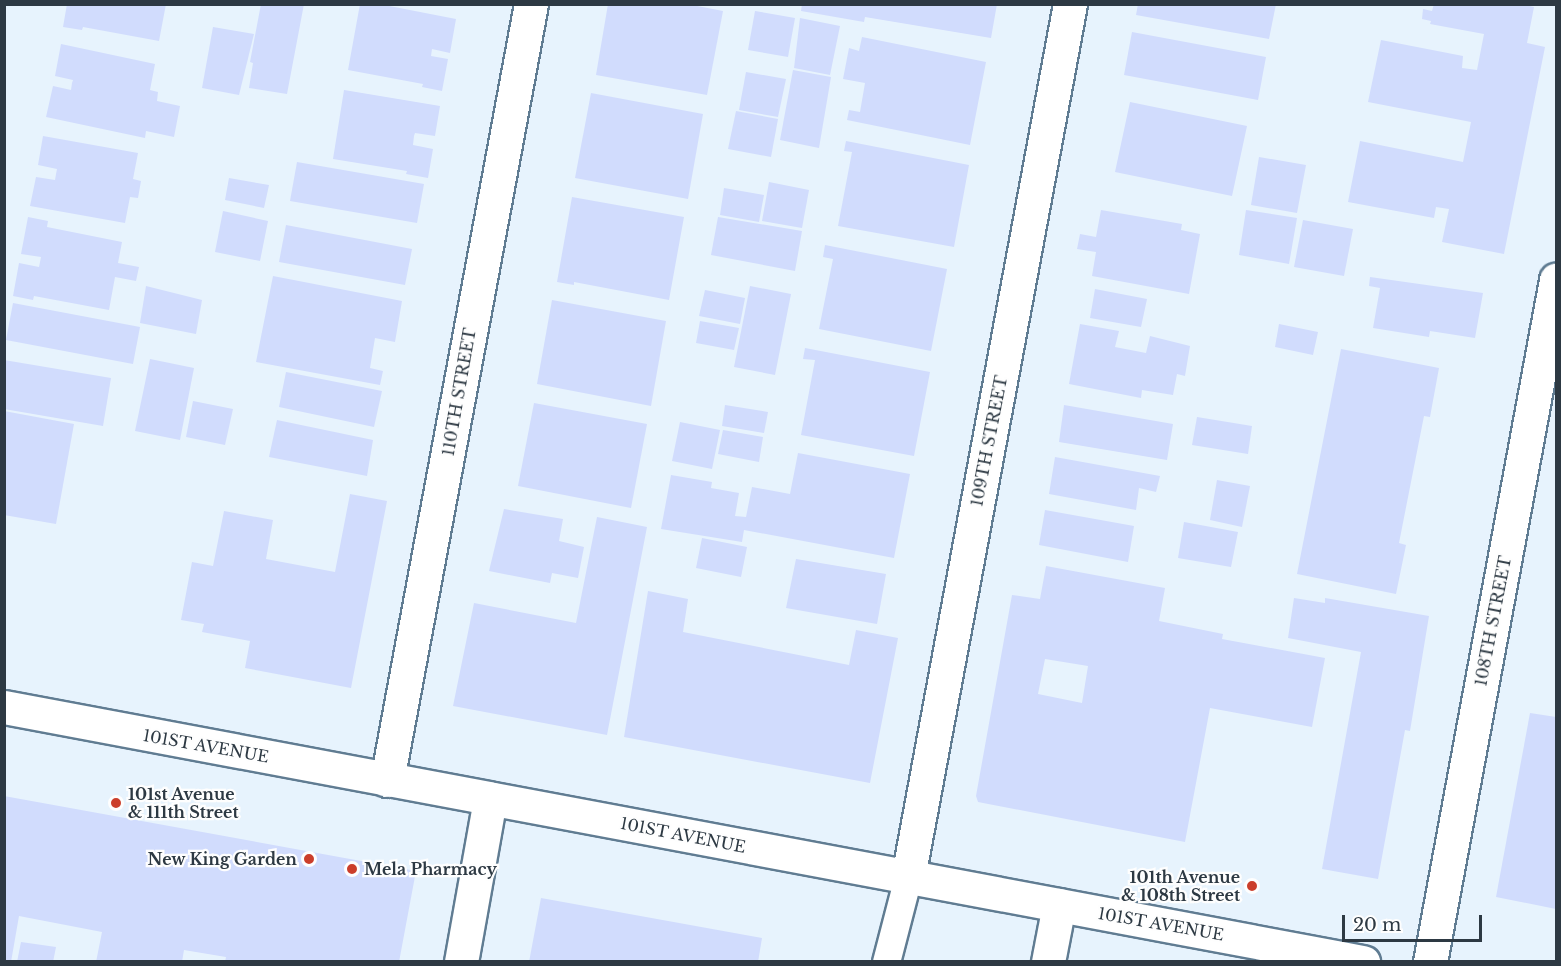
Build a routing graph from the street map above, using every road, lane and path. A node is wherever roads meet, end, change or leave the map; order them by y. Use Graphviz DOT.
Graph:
graph roads {
  1 [pos="531,4"];
  2 [pos="1070,4"];
  3 [pos="1557,280"];
  4 [pos="4,707"];
  5 [pos="387,780"];
  6 [pos="490,799"];
  7 [pos="908,877"];
  8 [pos="1059,905"];
  9 [pos="461,962"];
  10 [pos="886,962"];
  11 [pos="1048,962"];
  12 [pos="1363,962"];
  13 [pos="1430,962"];
  1 -- 5 [label="street, 110TH STREET"];
  2 -- 7 [label="street, 109TH STREET"];
  3 -- 13 [label="street, 108TH STREET"];
  4 -- 5 [label="street, 101ST AVENUE"];
  5 -- 6 [label="street, 101ST AVENUE"];
  6 -- 7 [label="street, 101ST AVENUE"];
  6 -- 9 [label="street"];
  7 -- 8 [label="street, 101ST AVENUE"];
  7 -- 10 [label="lane"];
  8 -- 11 [label="street"];
  8 -- 12 [label="street, 101ST AVENUE"];
}
